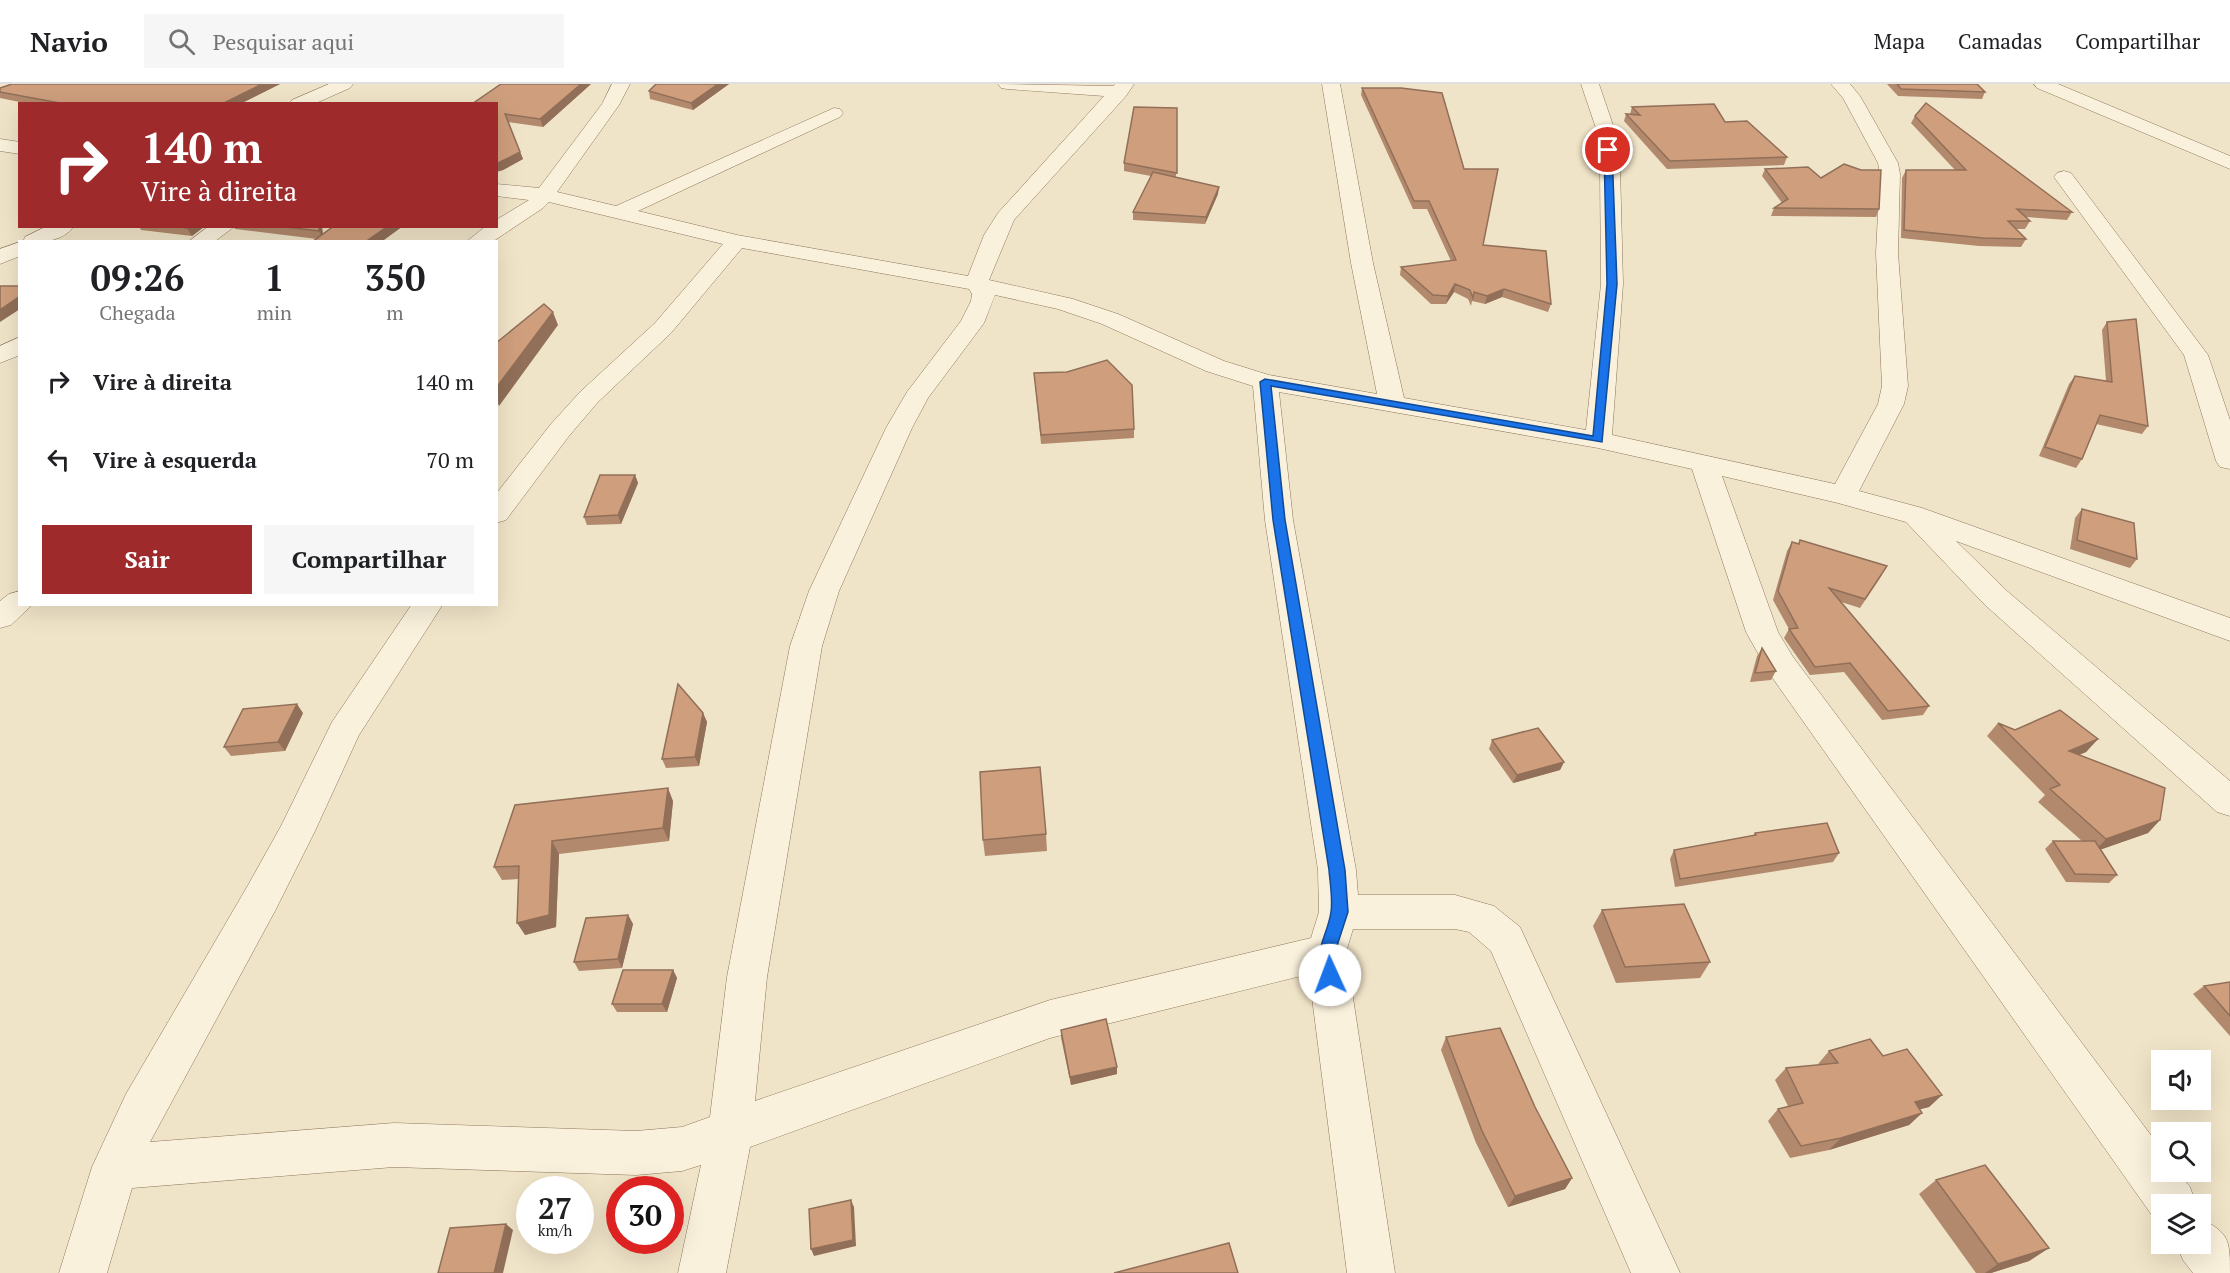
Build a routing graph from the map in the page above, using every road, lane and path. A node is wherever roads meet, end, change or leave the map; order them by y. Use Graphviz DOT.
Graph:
graph roads {
  1 [pos="344,84"];
  2 [pos="621,84"];
  3 [pos="1007,84"];
  4 [pos="1331,84"];
  5 [pos="1590,84"];
  6 [pos="1840,84"];
  7 [pos="2043,84"];
  8 [pos="1123,88"];
  9 [pos="303,102"];
  10 [pos="834,113"];
  11 [pos="0,145"];
  12 [pos="18,148"];
  13 [pos="2230,163"];
  14 [pos="2064,177"];
  15 [pos="498,190"];
  16 [pos="544,195"];
  17 [pos="617,213"];
  18 [pos="60,228"];
  19 [pos="222,228"];
  20 [pos="37,240"];
  21 [pos="201,240"];
  22 [pos="479,240"];
  23 [pos="737,242"];
  24 [pos="18,249"];
  25 [pos="0,257"];
  26 [pos="976,284"];
  27 [pos="18,346"];
  28 [pos="0,356"];
  29 [pos="1265,382"];
  30 [pos="1392,404"];
  31 [pos="1598,440"];
  32 [pos="2230,461"];
  33 [pos="1704,464"];
  34 [pos="1843,495"];
  35 [pos="498,511"];
  36 [pos="1912,514"];
  37 [pos="18,603"];
  38 [pos="427,606"];
  39 [pos="0,617"];
  40 [pos="2230,630"];
  41 [pos="2230,801"];
  42 [pos="1340,912"];
  43 [pos="1326,952"];
  44 [pos="730,1133"];
  45 [pos="115,1167"];
  46 [pos="2166,1194"];
  47 [pos="2208,1254"];
  48 [pos="82,1273"];
  49 [pos="702,1273"];
  50 [pos="1371,1273"];
  51 [pos="1656,1273"];
  52 [pos="2222,1273"];
  1 -- 9 [label="street"];
  2 -- 16 [label="street"];
  3 -- 8 [label="street"];
  4 -- 30 [label="street"];
  5 -- 31 [label="street"];
  6 -- 34 [label="street"];
  7 -- 13 [label="street"];
  8 -- 26 [label="street"];
  10 -- 17 [label="street"];
  11 -- 12 [label="street"];
  14 -- 32 [label="street"];
  15 -- 16 [label="street"];
  16 -- 17 [label="street"];
  16 -- 22 [label="street"];
  17 -- 23 [label="street"];
  18 -- 20 [label="street"];
  19 -- 21 [label="street"];
  23 -- 26 [label="street"];
  23 -- 35 [label="street"];
  24 -- 25 [label="street"];
  26 -- 29 [label="street"];
  26 -- 44 [label="street"];
  27 -- 28 [label="street"];
  29 -- 30 [label="street"];
  29 -- 42 [label="street"];
  30 -- 31 [label="street"];
  31 -- 33 [label="street"];
  33 -- 34 [label="street"];
  33 -- 46 [label="street"];
  34 -- 36 [label="street"];
  36 -- 40 [label="street"];
  36 -- 41 [label="street"];
  37 -- 39 [label="street"];
  38 -- 45 [label="street"];
  42 -- 43 [label="street"];
  42 -- 51 [label="street"];
  43 -- 44 [label="street"];
  43 -- 50 [label="street"];
  44 -- 45 [label="street"];
  44 -- 49 [label="street"];
  45 -- 48 [label="street"];
  47 -- 52 [label="street"];
}
